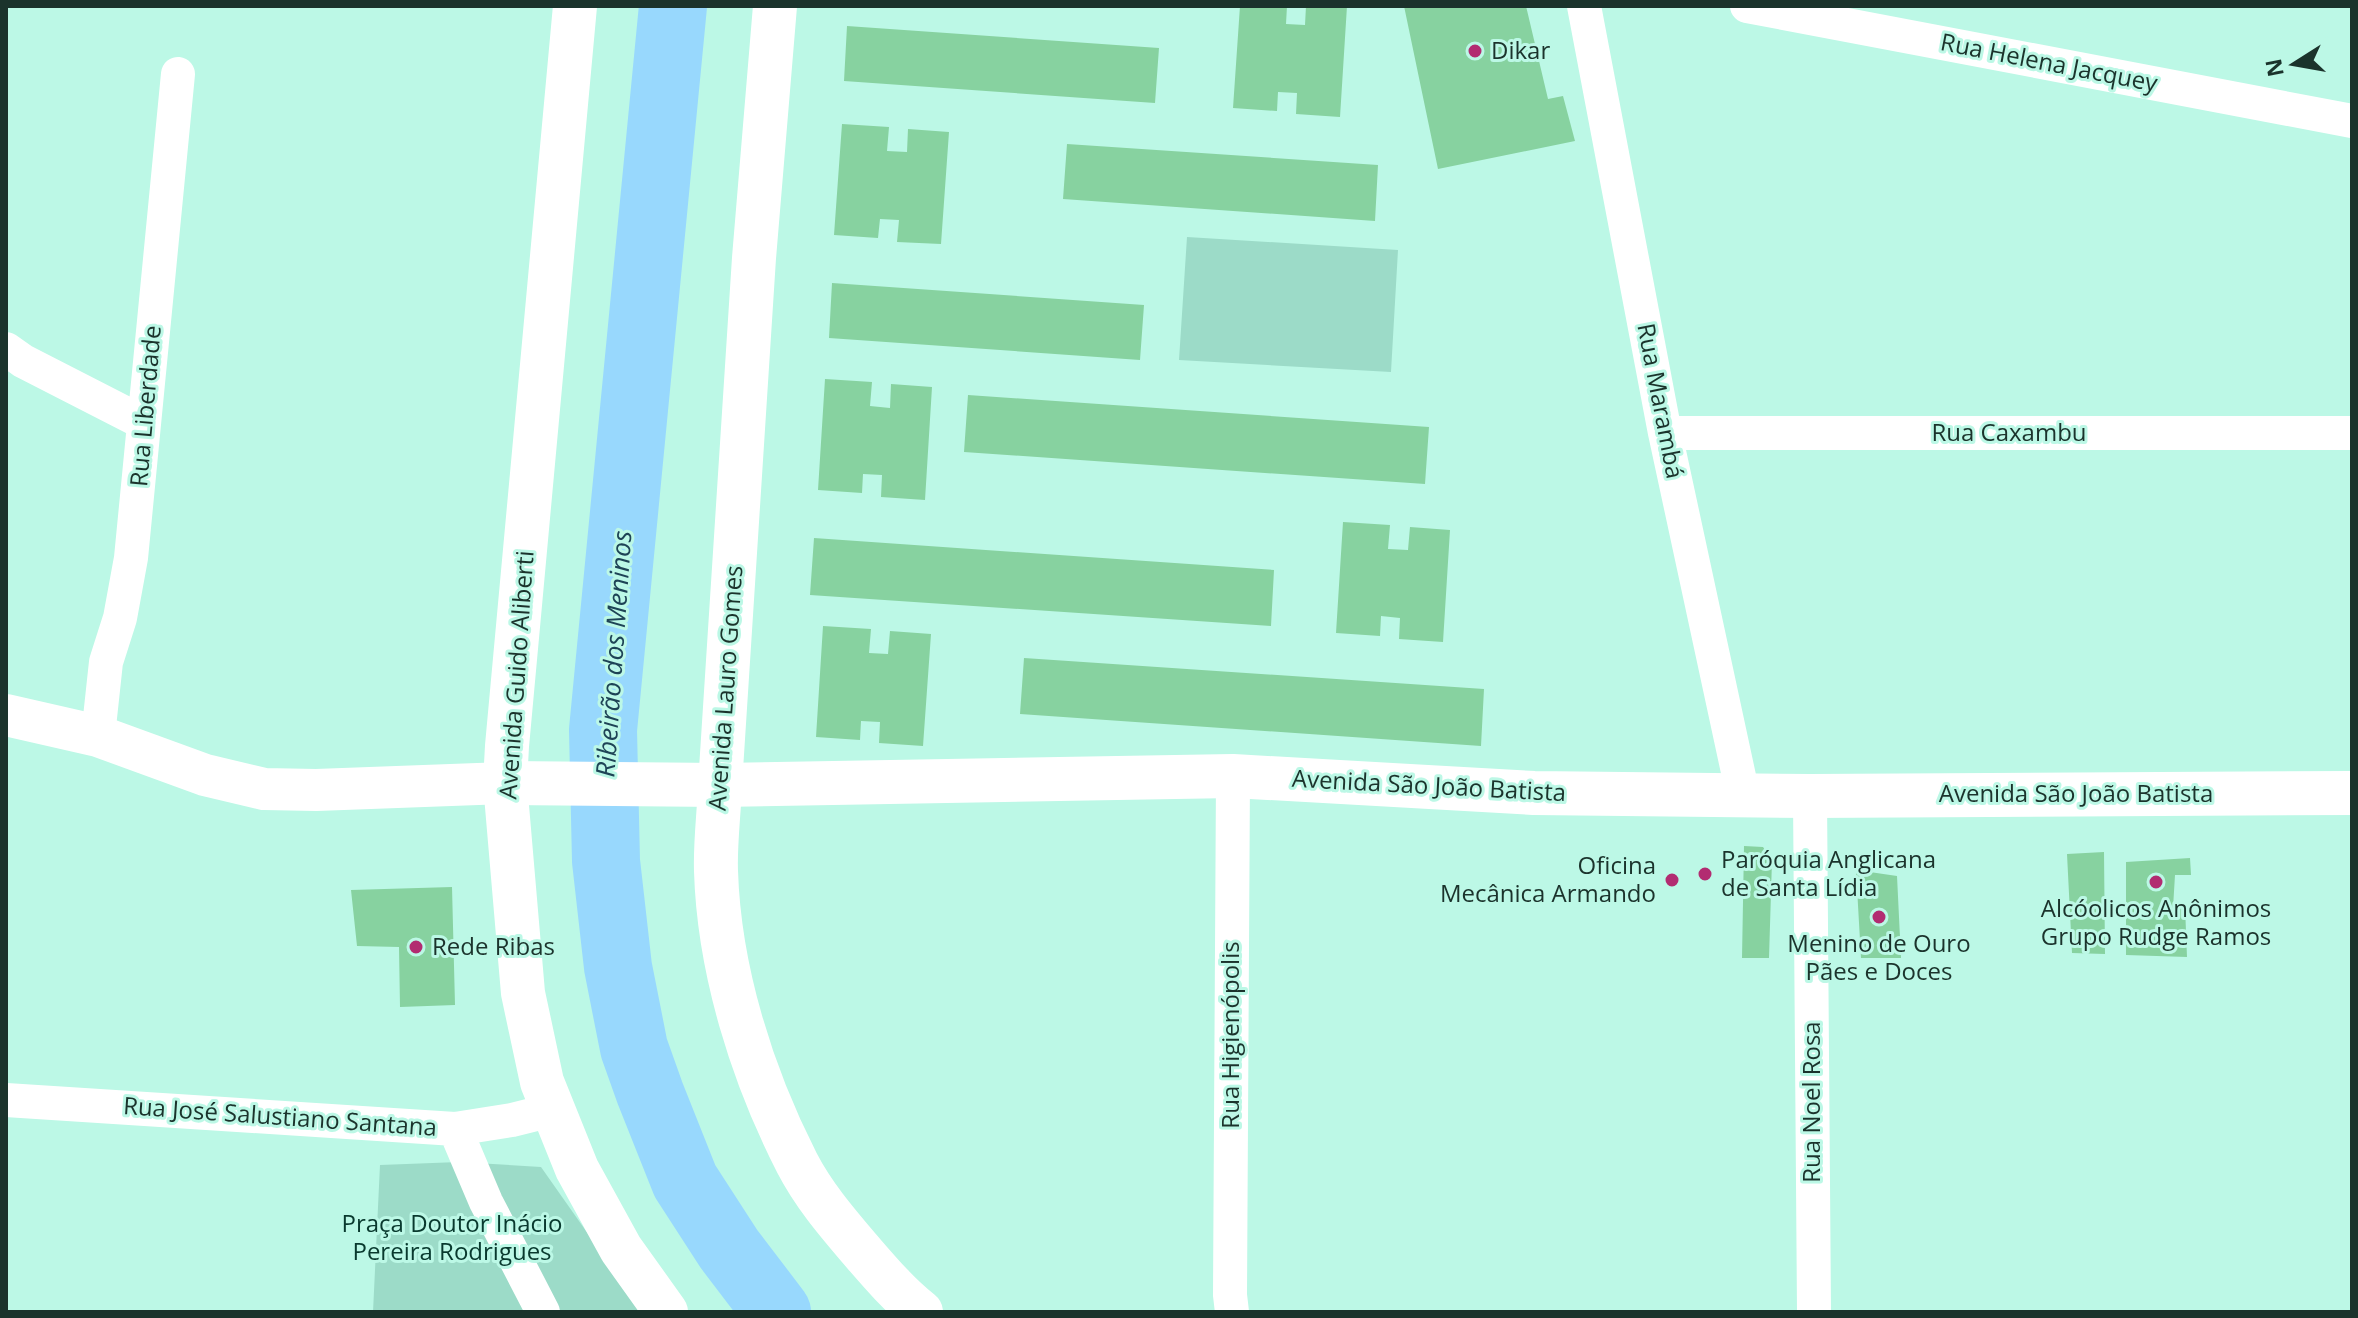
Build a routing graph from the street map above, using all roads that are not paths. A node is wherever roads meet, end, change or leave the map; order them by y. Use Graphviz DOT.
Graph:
graph roads {
  1 [pos="575,6"];
  2 [pos="775,6"];
  3 [pos="1584,6"];
  4 [pos="1747,6"];
  5 [pos="178,74"];
  6 [pos="2352,121"];
  7 [pos="6,349"];
  8 [pos="144,423"];
  9 [pos="1665,433"];
  10 [pos="2352,433"];
  11 [pos="6,715"];
  12 [pos="98,736"];
  13 [pos="1233,776"];
  14 [pos="525,783"];
  15 [pos="701,785"];
  16 [pos="2352,793"];
  17 [pos="1743,795"];
  18 [pos="1810,796"];
  19 [pos="6,1100"];
  20 [pos="552,1110"];
  21 [pos="455,1129"];
  22 [pos="1227,1306"];
  23 [pos="543,1312"];
  24 [pos="666,1312"];
  25 [pos="921,1312"];
  26 [pos="1814,1312"];
  1 -- 14 [label="main road, Avenida Guido Aliberti"];
  2 -- 15 [label="main road, Avenida Lauro Gomes"];
  3 -- 9 [label="street, Rua Marambá"];
  4 -- 6 [label="street, Rua Helena Jacquey"];
  5 -- 8 [label="street, Rua Liberdade"];
  7 -- 8 [label="street"];
  8 -- 12 [label="street, Rua Liberdade"];
  9 -- 10 [label="street, Rua Caxambu"];
  9 -- 17 [label="street, Rua Marambá"];
  11 -- 12 [label="street"];
  12 -- 14 [label="street"];
  13 -- 15 [label="main road, Avenida São João Batista"];
  13 -- 17 [label="main road, Avenida São João Batista"];
  13 -- 22 [label="street, Rua Higienópolis"];
  14 -- 15 [label="main road, Avenida São João Batista"];
  14 -- 20 [label="main road, Avenida Guido Aliberti"];
  15 -- 25 [label="main road, Avenida Lauro Gomes"];
  16 -- 18 [label="main road, Avenida São João Batista"];
  17 -- 18 [label="main road, Avenida São João Batista"];
  18 -- 26 [label="street, Rua Noel Rosa"];
  19 -- 21 [label="street, Rua José Salustiano Santana"];
  20 -- 21 [label="street, Rua José Salustiano Santana"];
  20 -- 24 [label="main road, Avenida Guido Aliberti"];
  21 -- 23 [label="street"];
}
